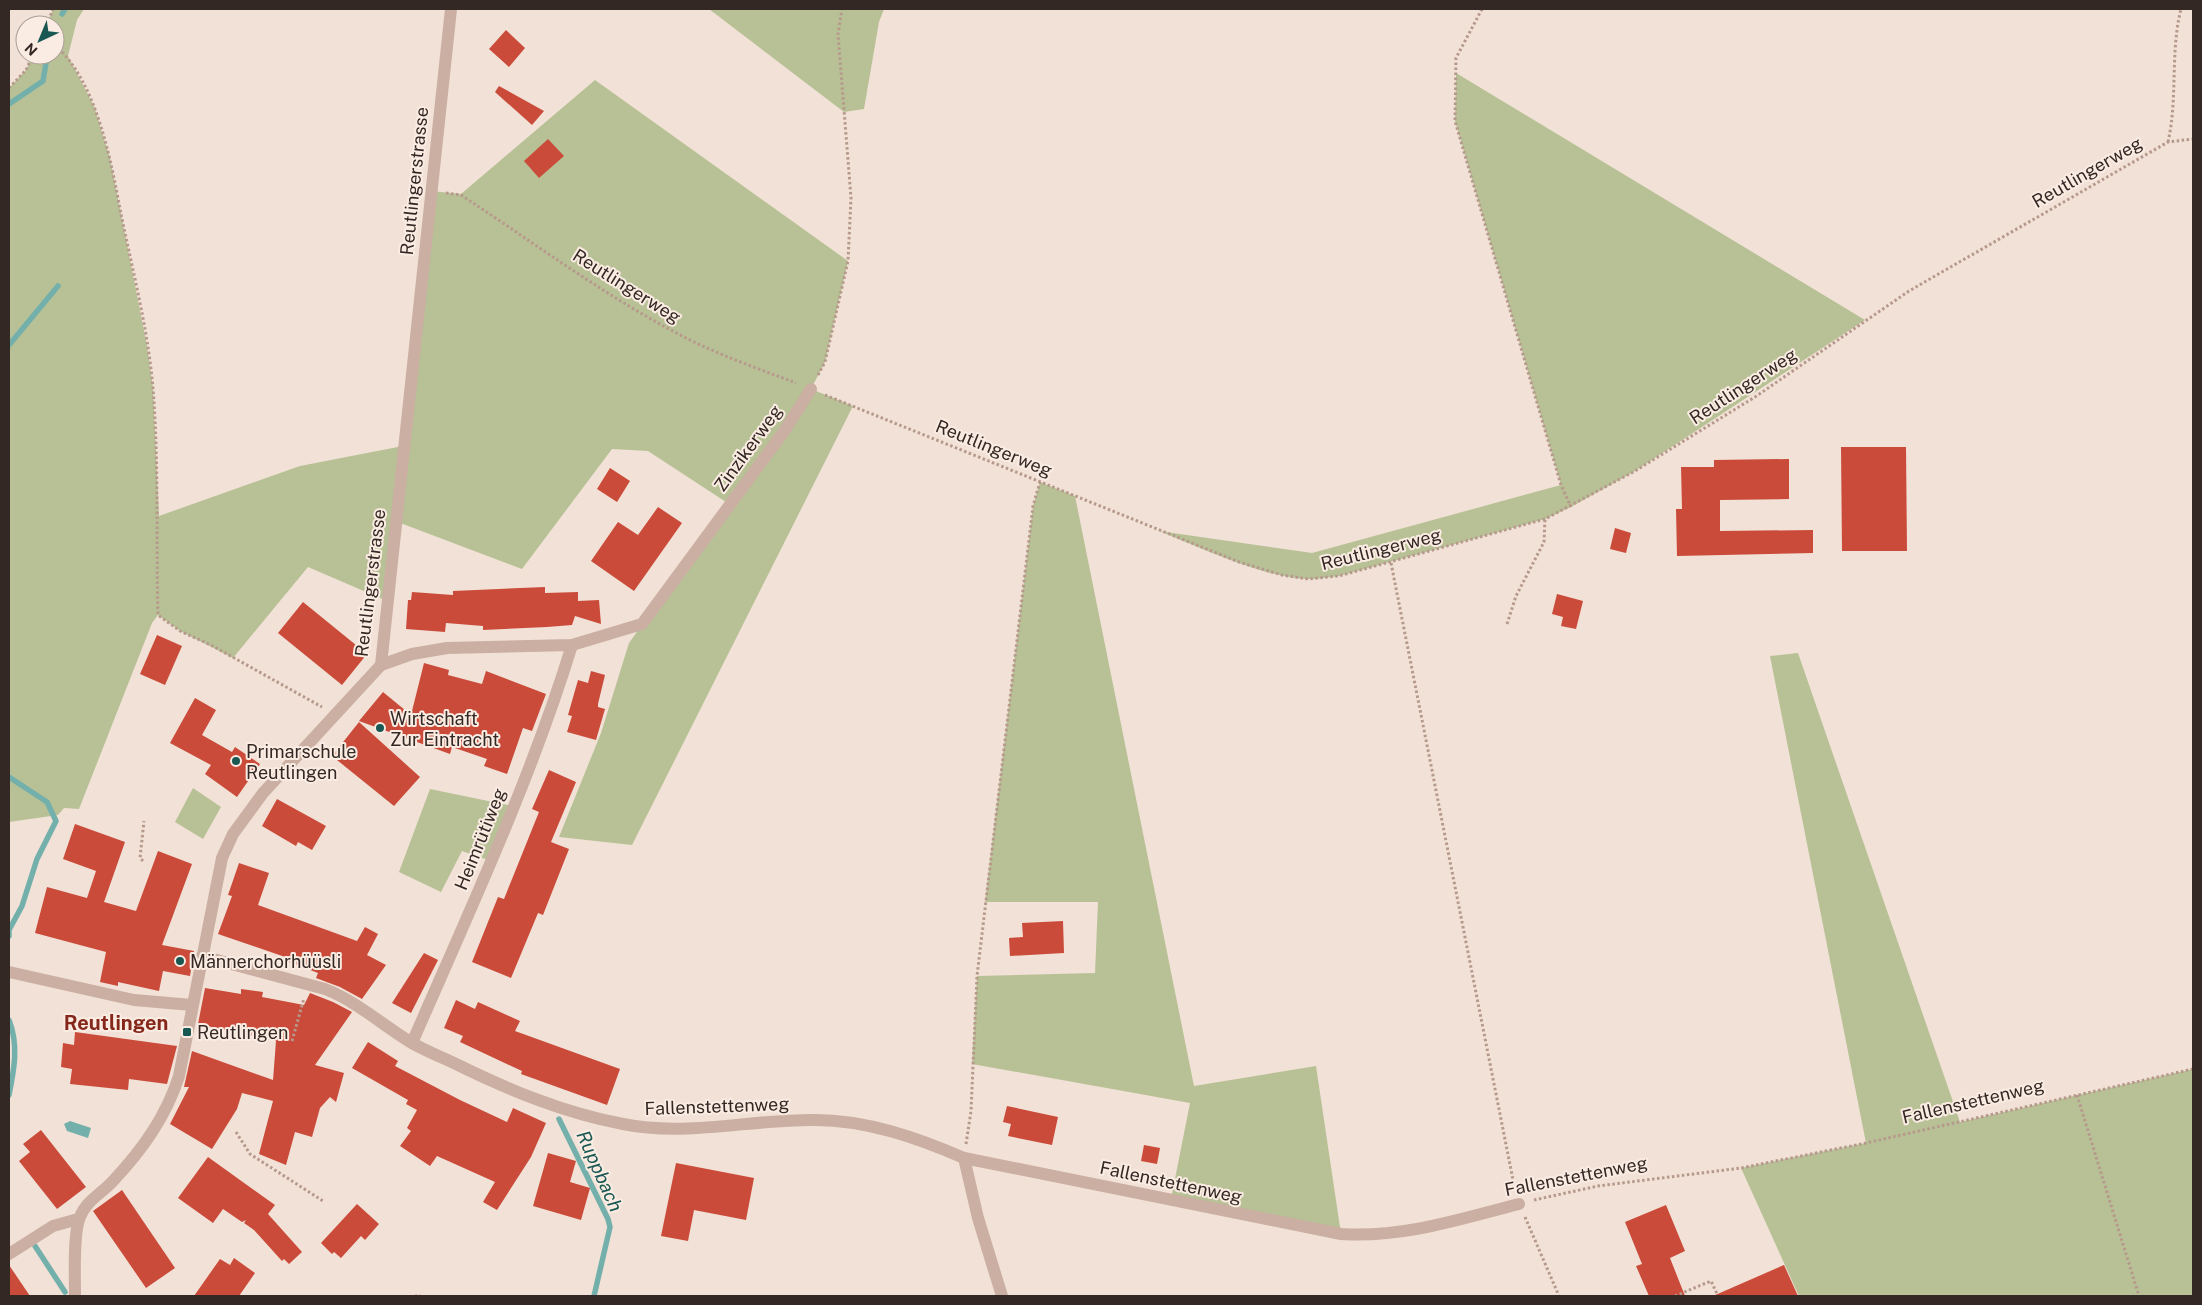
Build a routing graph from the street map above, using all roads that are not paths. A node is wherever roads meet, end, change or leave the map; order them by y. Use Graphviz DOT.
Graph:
graph roads {
  1 [pos="451,9"];
  2 [pos="811,389"];
  3 [pos="572,646"];
  4 [pos="380,665"];
  5 [pos="202,956"];
  6 [pos="9,972"];
  7 [pos="192,1005"];
  8 [pos="412,1043"];
  9 [pos="964,1158"];
  10 [pos="1519,1204"];
  11 [pos="78,1219"];
  12 [pos="9,1254"];
  13 [pos="75,1296"];
  14 [pos="1002,1296"];
  1 -- 4 [label="street, Reutlingerstrasse"];
  2 -- 3 [label="street, Zinzikerweg"];
  3 -- 4 [label="street, Zinzikerweg"];
  3 -- 8 [label="street, Heimrütiweg"];
  4 -- 5 [label="street, Reutlingerstrasse"];
  5 -- 7 [label="street, Reutlingerstrasse"];
  5 -- 8 [label="street, Fallenstettenweg"];
  6 -- 7 [label="street"];
  7 -- 11 [label="street, Reutlingerstrasse"];
  8 -- 9 [label="street, Fallenstettenweg"];
  9 -- 10 [label="street, Fallenstettenweg"];
  9 -- 14 [label="street"];
  11 -- 12 [label="street"];
  11 -- 13 [label="street"];
}
